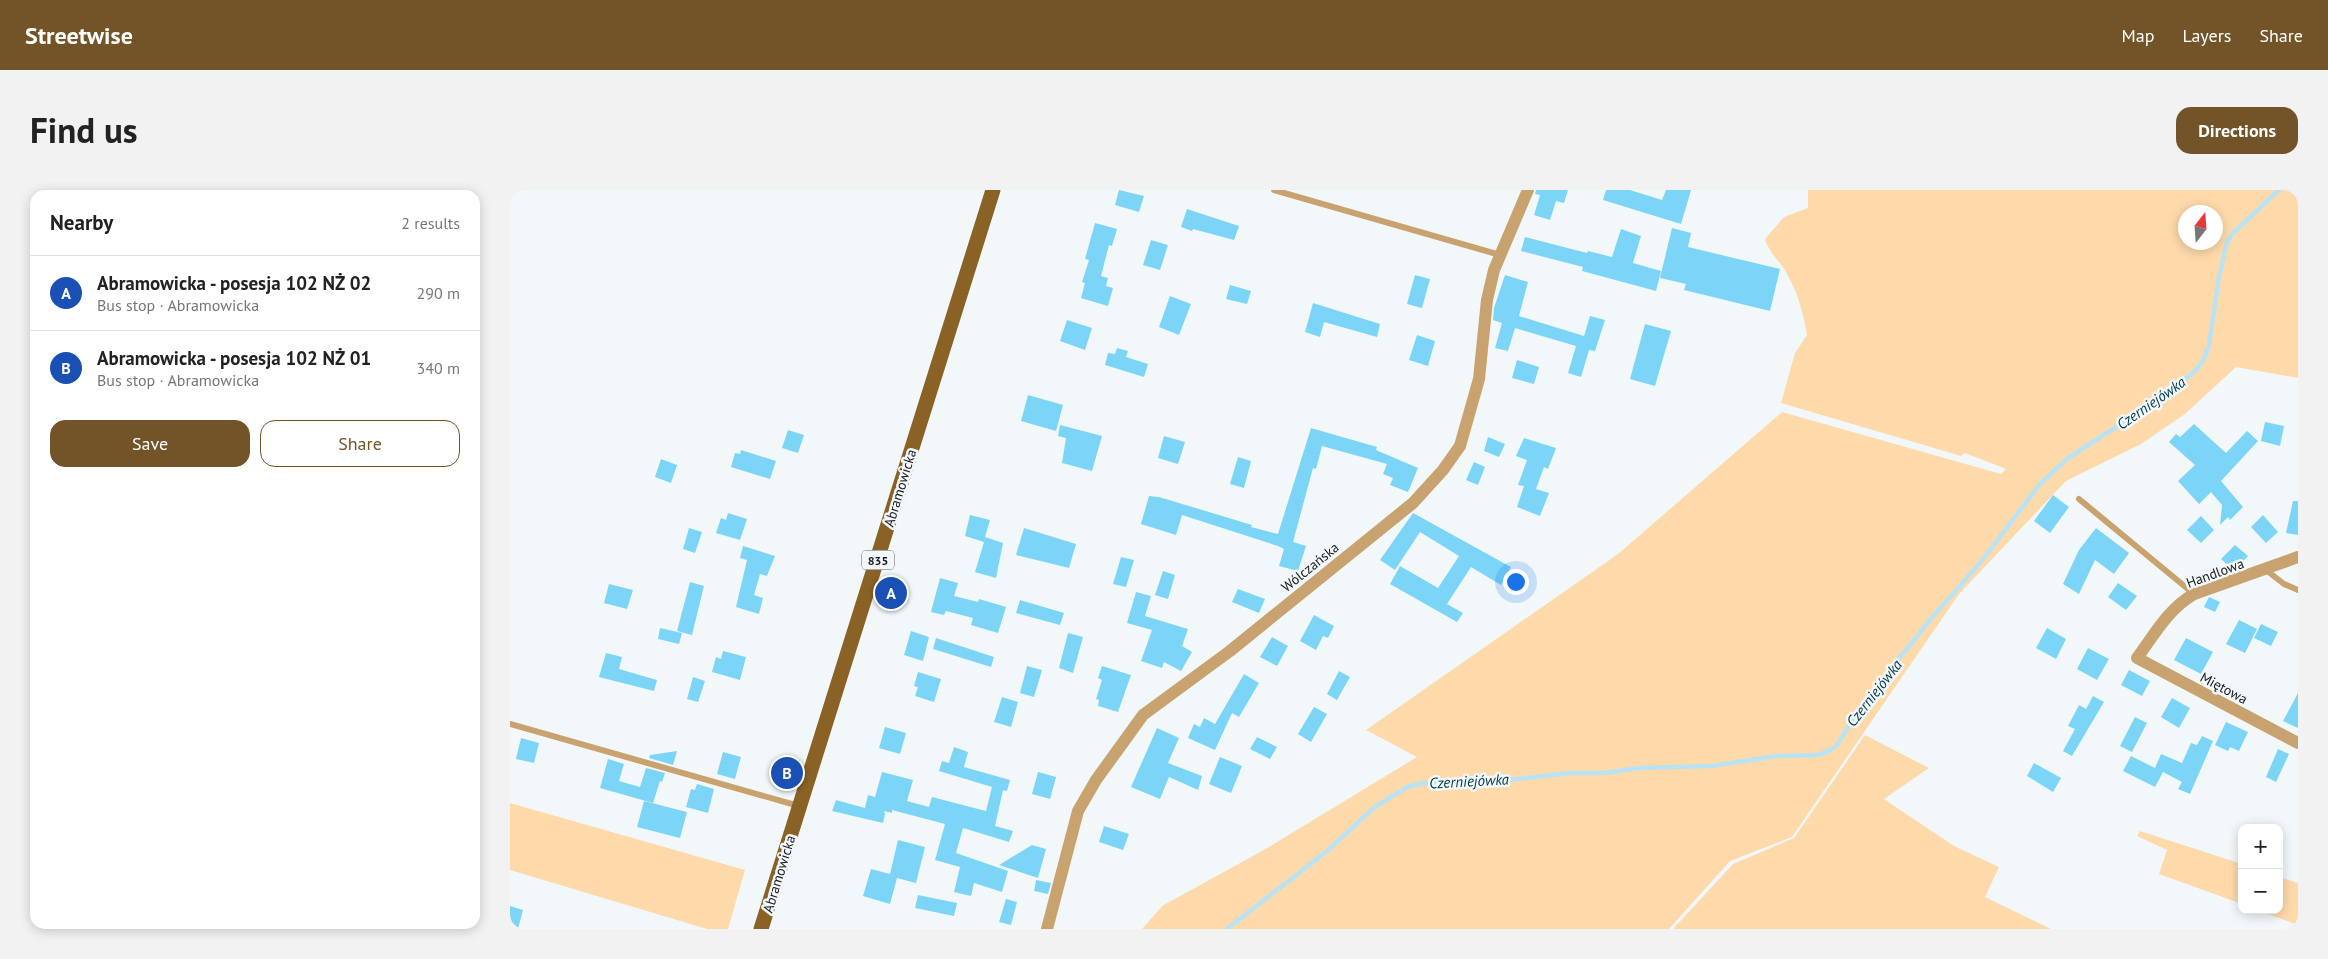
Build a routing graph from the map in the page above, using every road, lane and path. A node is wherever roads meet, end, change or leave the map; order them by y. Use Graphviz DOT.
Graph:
graph roads {
  1 [pos="993,190"];
  2 [pos="1274,190"];
  3 [pos="1528,190"];
  4 [pos="1500,255"];
  5 [pos="2079,499"];
  6 [pos="2298,557"];
  7 [pos="2266,570"];
  8 [pos="2298,590"];
  9 [pos="2194,594"];
  10 [pos="2137,658"];
  11 [pos="510,724"];
  12 [pos="2298,743"];
  13 [pos="800,806"];
  14 [pos="761,929"];
  15 [pos="1047,929"];
  1 -- 13 [label="main road, Abramowicka / 835"];
  2 -- 4 [label="lane"];
  3 -- 4 [label="street, Wólczańska"];
  4 -- 15 [label="street, Wólczańska"];
  5 -- 9 [label="lane"];
  6 -- 7 [label="street, Handlowa"];
  7 -- 8 [label="lane"];
  7 -- 9 [label="street, Handlowa"];
  9 -- 10 [label="street, Handlowa"];
  10 -- 12 [label="street, Miętowa"];
  11 -- 13 [label="lane"];
  13 -- 14 [label="main road, Abramowicka / 835"];
}
